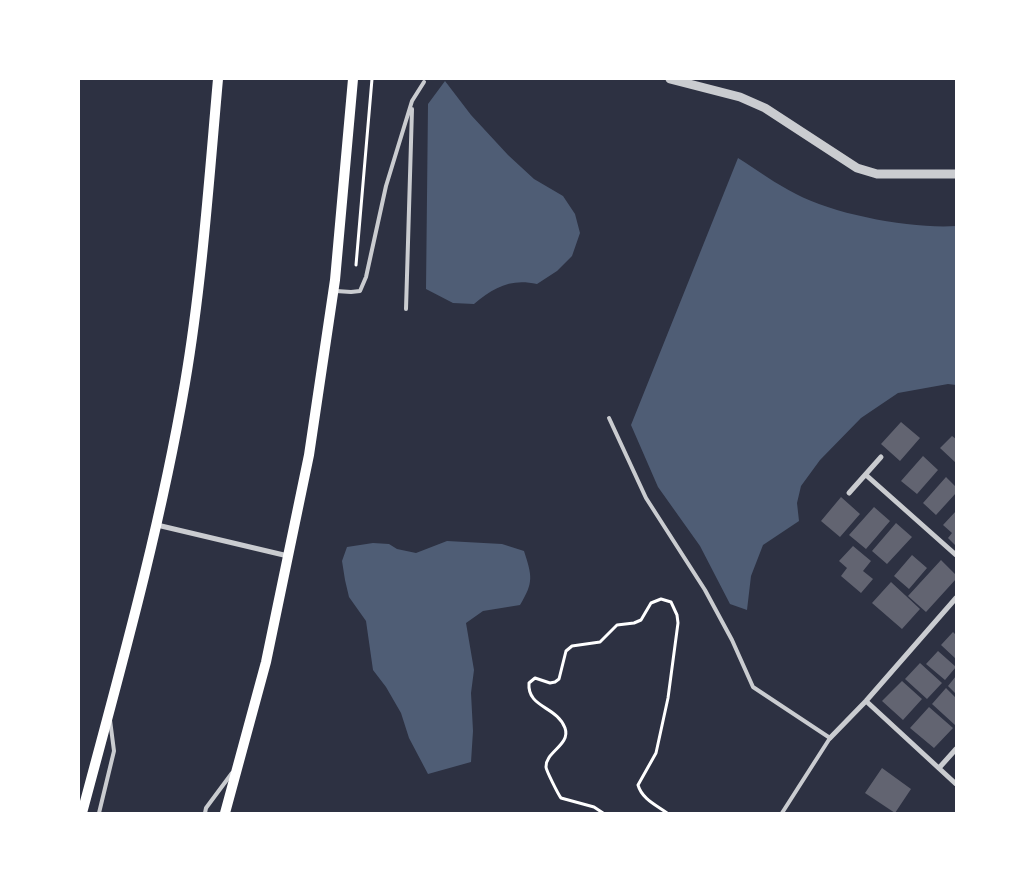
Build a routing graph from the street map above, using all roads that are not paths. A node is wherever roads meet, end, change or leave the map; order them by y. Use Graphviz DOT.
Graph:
graph roads {
  1 [pos="218,79"];
  2 [pos="353,79"];
  3 [pos="670,79"];
  4 [pos="424,82"];
  5 [pos="412,101"];
  6 [pos="956,174"];
  7 [pos="333,290"];
  8 [pos="406,309"];
  9 [pos="609,418"];
  10 [pos="882,457"];
  11 [pos="866,475"];
  12 [pos="849,493"];
  13 [pos="157,525"];
  14 [pos="956,555"];
  15 [pos="289,556"];
  16 [pos="956,598"];
  17 [pos="866,701"];
  18 [pos="109,710"];
  19 [pos="830,738"];
  20 [pos="956,749"];
  21 [pos="240,763"];
  22 [pos="939,768"];
  23 [pos="956,784"];
  24 [pos="82,813"];
  25 [pos="99,813"];
  26 [pos="205,813"];
  27 [pos="226,813"];
  28 [pos="782,813"];
  1 -- 13 [label="main road"];
  2 -- 7 [label="main road"];
  3 -- 6 [label="street"];
  4 -- 5 [label="lane"];
  5 -- 7 [label="lane"];
  5 -- 8 [label="lane"];
  7 -- 15 [label="main road"];
  9 -- 19 [label="lane"];
  10 -- 11 [label="street"];
  11 -- 12 [label="street"];
  11 -- 14 [label="street"];
  13 -- 15 [label="street"];
  13 -- 18 [label="main road"];
  15 -- 21 [label="main road"];
  16 -- 17 [label="street"];
  17 -- 19 [label="street"];
  17 -- 22 [label="street"];
  18 -- 24 [label="main road"];
  18 -- 25 [label="lane"];
  19 -- 28 [label="lane"];
  20 -- 22 [label="street"];
  21 -- 26 [label="lane"];
  21 -- 27 [label="main road"];
  22 -- 23 [label="street"];
}
